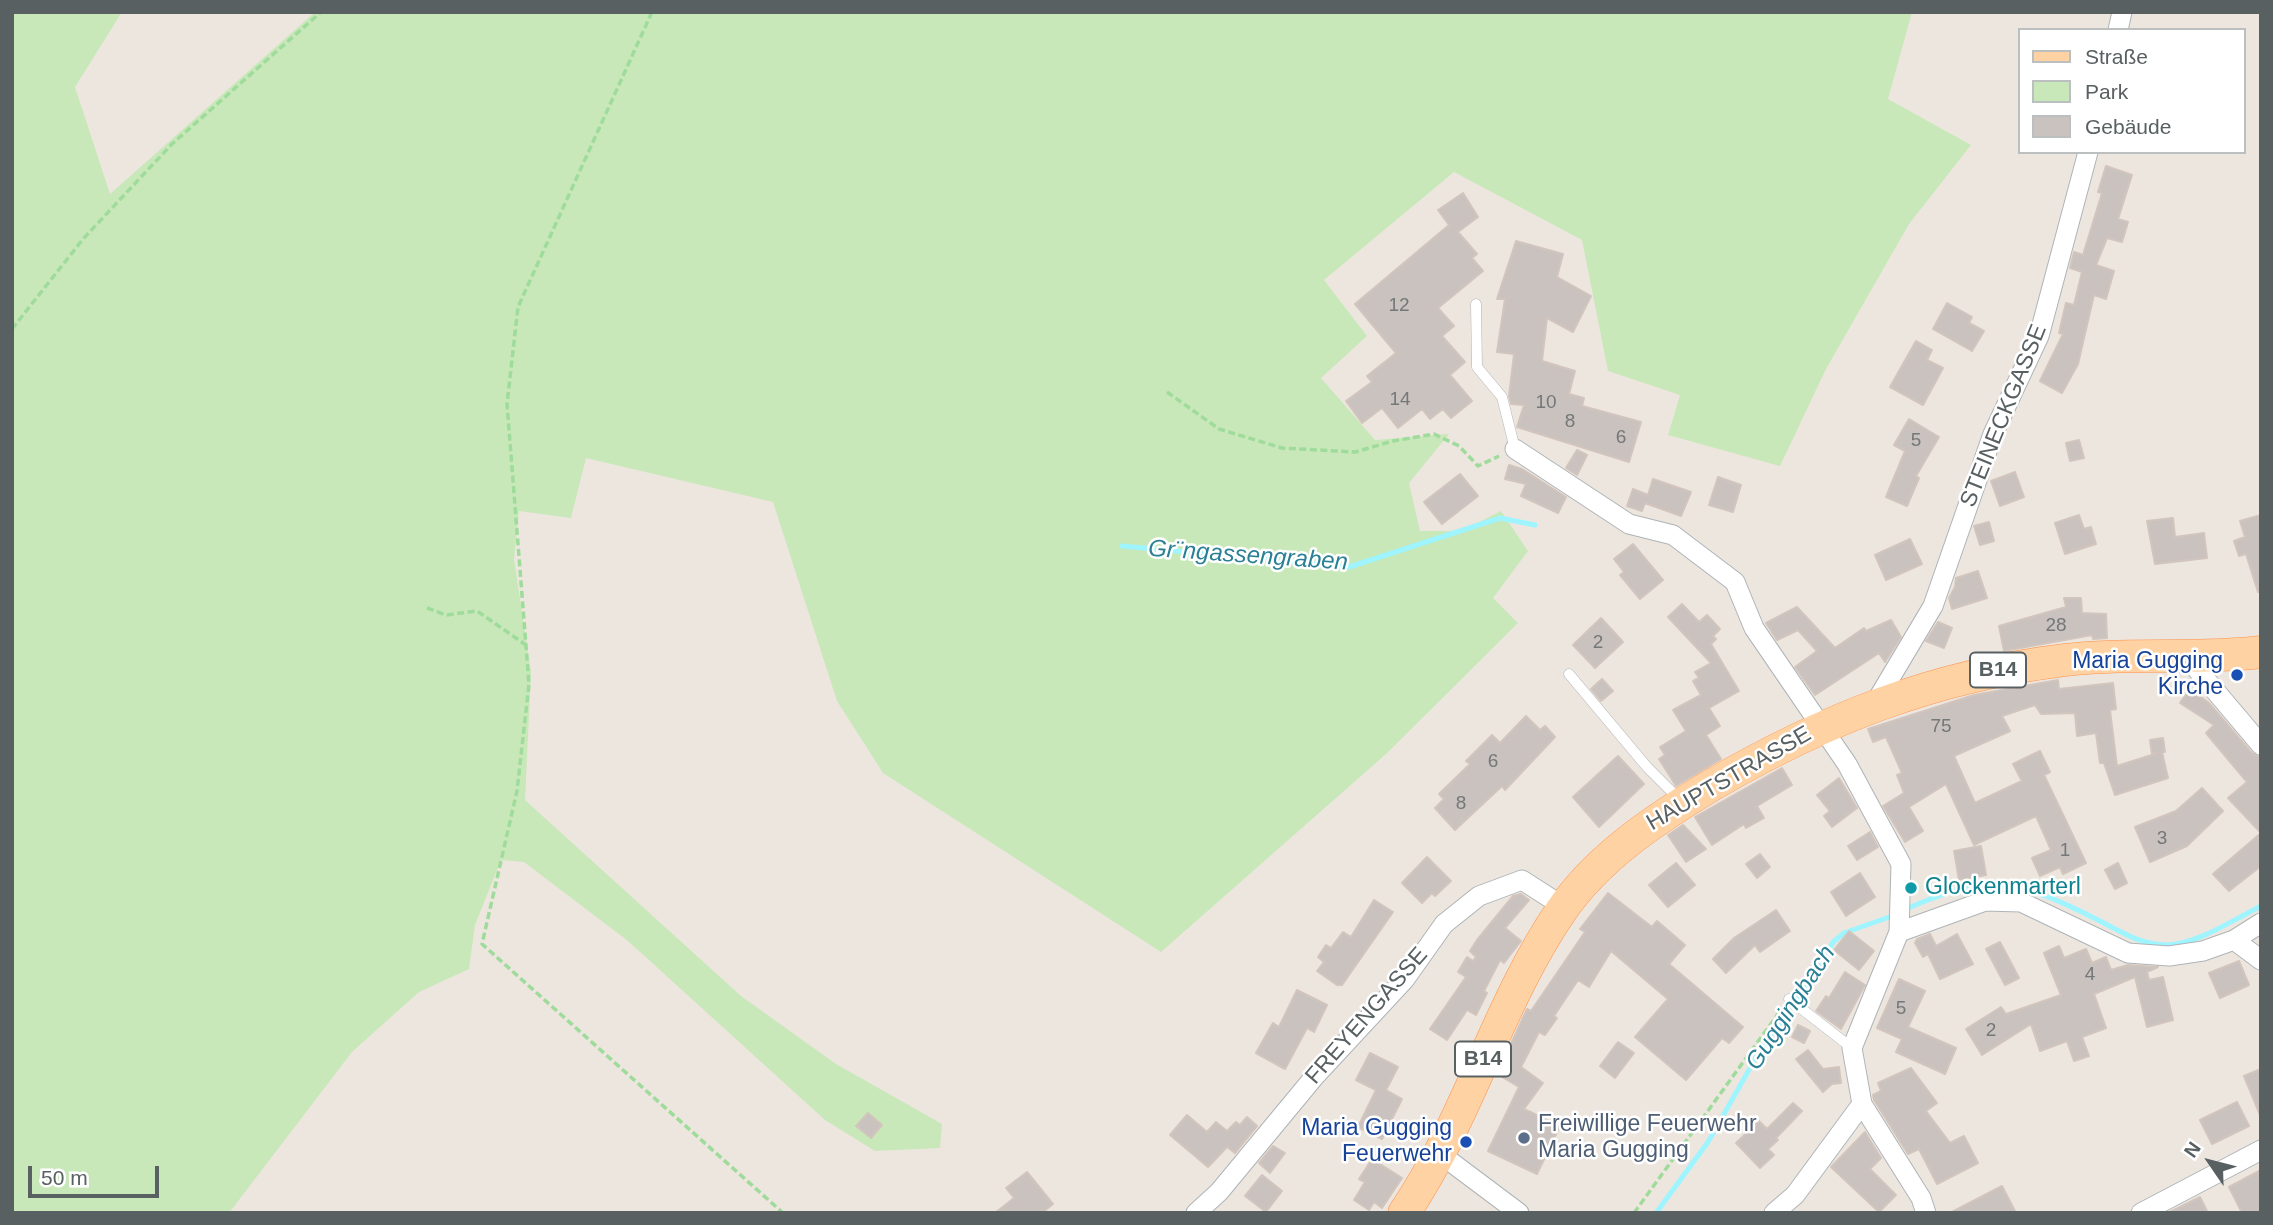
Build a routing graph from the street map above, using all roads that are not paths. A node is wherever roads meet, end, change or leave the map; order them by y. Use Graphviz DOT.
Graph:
graph roads {
  1 [pos="2087,154"];
  2 [pos="1476,304"];
  3 [pos="1515,449"];
  4 [pos="2261,652"];
  5 [pos="2185,655"];
  6 [pos="1569,674"];
  7 [pos="1874,705"];
  8 [pos="1820,726"];
  9 [pos="2261,745"];
  10 [pos="1682,803"];
  11 [pos="1564,907"];
  12 [pos="1899,919"];
  13 [pos="2261,923"];
  14 [pos="2234,940"];
  15 [pos="2261,960"];
  16 [pos="1793,1002"];
  17 [pos="1852,1048"];
  18 [pos="1862,1104"];
  19 [pos="2261,1150"];
  20 [pos="1439,1153"];
  21 [pos="1196,1213"];
  22 [pos="1404,1213"];
  23 [pos="1519,1213"];
  24 [pos="1774,1213"];
  25 [pos="1926,1213"];
  26 [pos="2141,1213"];
  1 -- 7 [label="street, STEINECKGASSE"];
  2 -- 3 [label="lane"];
  3 -- 8 [label="street"];
  4 -- 5 [label="main road, HAUPTSTRASSE / B14"];
  5 -- 7 [label="main road, HAUPTSTRASSE / B14"];
  5 -- 9 [label="street"];
  6 -- 10 [label="lane"];
  7 -- 8 [label="main road, HAUPTSTRASSE / B14"];
  8 -- 10 [label="main road, HAUPTSTRASSE / B14"];
  8 -- 12 [label="street"];
  10 -- 11 [label="main road, HAUPTSTRASSE / B14"];
  11 -- 20 [label="main road, HAUPTSTRASSE / B14"];
  11 -- 21 [label="street, FREYENGASSE"];
  12 -- 14 [label="street"];
  12 -- 17 [label="street"];
  13 -- 14 [label="street"];
  14 -- 15 [label="street"];
  16 -- 17 [label="lane"];
  17 -- 18 [label="street"];
  18 -- 24 [label="street"];
  18 -- 25 [label="street"];
  19 -- 26 [label="street"];
  20 -- 22 [label="main road, HAUPTSTRASSE / B14"];
  20 -- 23 [label="street"];
}
